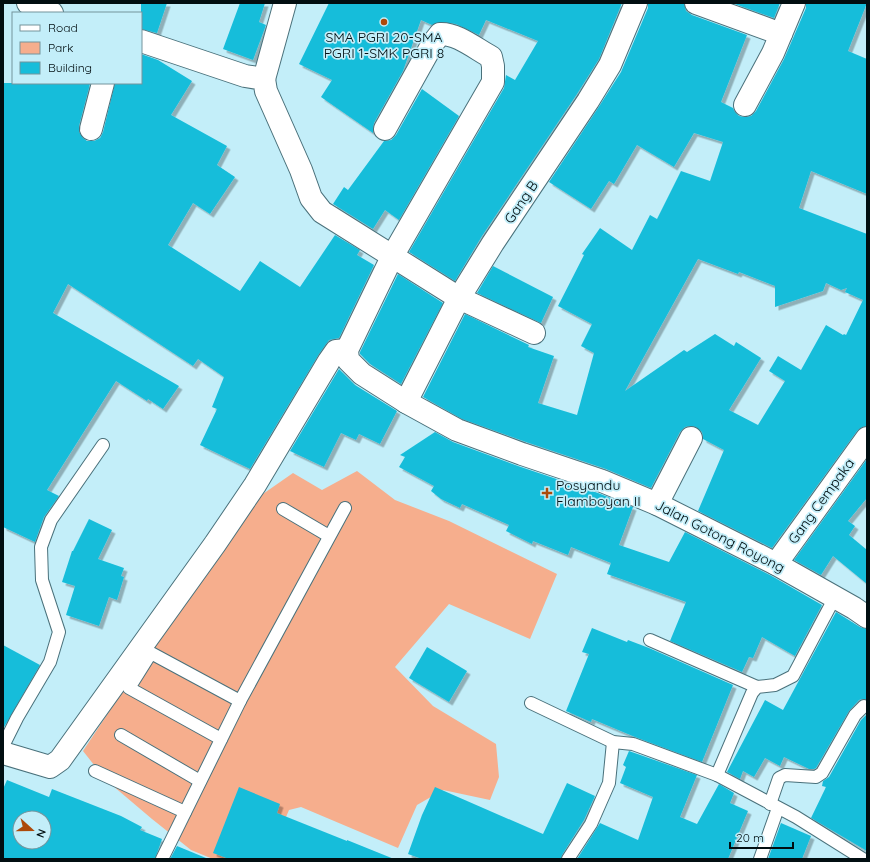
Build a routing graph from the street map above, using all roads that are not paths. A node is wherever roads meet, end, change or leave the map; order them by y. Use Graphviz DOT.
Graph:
graph roads {
  1 [pos="28,3"];
  2 [pos="285,3"];
  3 [pos="636,3"];
  4 [pos="696,3"];
  5 [pos="794,3"];
  6 [pos="50,12"];
  7 [pos="782,34"];
  8 [pos="142,41"];
  9 [pos="264,79"];
  10 [pos="103,84"];
  11 [pos="745,105"];
  12 [pos="91,129"];
  13 [pos="385,129"];
  14 [pos="393,255"];
  15 [pos="459,298"];
  16 [pos="534,333"];
  17 [pos="347,350"];
  18 [pos="406,402"];
  19 [pos="691,438"];
  20 [pos="867,438"];
  21 [pos="103,445"];
  22 [pos="657,504"];
  23 [pos="345,508"];
  24 [pos="283,509"];
  25 [pos="329,536"];
  26 [pos="776,564"];
  27 [pos="835,597"];
  28 [pos="867,617"];
  29 [pos="650,640"];
  30 [pos="757,687"];
  31 [pos="240,701"];
  32 [pos="531,703"];
  33 [pos="864,706"];
  34 [pos="121,735"];
  35 [pos="221,739"];
  36 [pos="613,742"];
  37 [pos="3,746"];
  38 [pos="3,753"];
  39 [pos="95,771"];
  40 [pos="716,775"];
  41 [pos="200,781"];
  42 [pos="774,806"];
  43 [pos="185,812"];
  44 [pos="162,859"];
  45 [pos="568,859"];
  46 [pos="760,859"];
  47 [pos="863,859"];
  1 -- 6 [label="street"];
  2 -- 9 [label="street"];
  3 -- 15 [label="street, Gang B"];
  4 -- 7 [label="street"];
  5 -- 7 [label="street"];
  7 -- 11 [label="street"];
  8 -- 9 [label="street"];
  9 -- 14 [label="street"];
  10 -- 12 [label="street"];
  13 -- 14 [label="street"];
  14 -- 15 [label="street"];
  14 -- 17 [label="street"];
  15 -- 16 [label="street"];
  15 -- 18 [label="street, Gang B"];
  17 -- 18 [label="street, Jalan Gotong Royong"];
  17 -- 38 [label="street"];
  18 -- 22 [label="street, Jalan Gotong Royong"];
  19 -- 22 [label="street"];
  20 -- 26 [label="street, Gang Cempaka"];
  21 -- 37 [label="lane"];
  22 -- 26 [label="street, Jalan Gotong Royong"];
  23 -- 25 [label="lane"];
  24 -- 25 [label="lane"];
  25 -- 31 [label="lane"];
  26 -- 27 [label="street, Jalan Gotong Royong"];
  27 -- 28 [label="street, Jalan Gotong Royong"];
  27 -- 30 [label="lane"];
  29 -- 30 [label="lane"];
  30 -- 40 [label="lane"];
  31 -- 35 [label="lane"];
  31 -- 35 [label="lane"];
  32 -- 36 [label="lane"];
  33 -- 42 [label="lane"];
  34 -- 41 [label="lane"];
  35 -- 41 [label="lane"];
  36 -- 40 [label="lane"];
  36 -- 45 [label="lane"];
  39 -- 43 [label="lane"];
  40 -- 42 [label="lane"];
  41 -- 43 [label="lane"];
  42 -- 46 [label="lane"];
  42 -- 47 [label="lane"];
  43 -- 44 [label="lane"];
}
